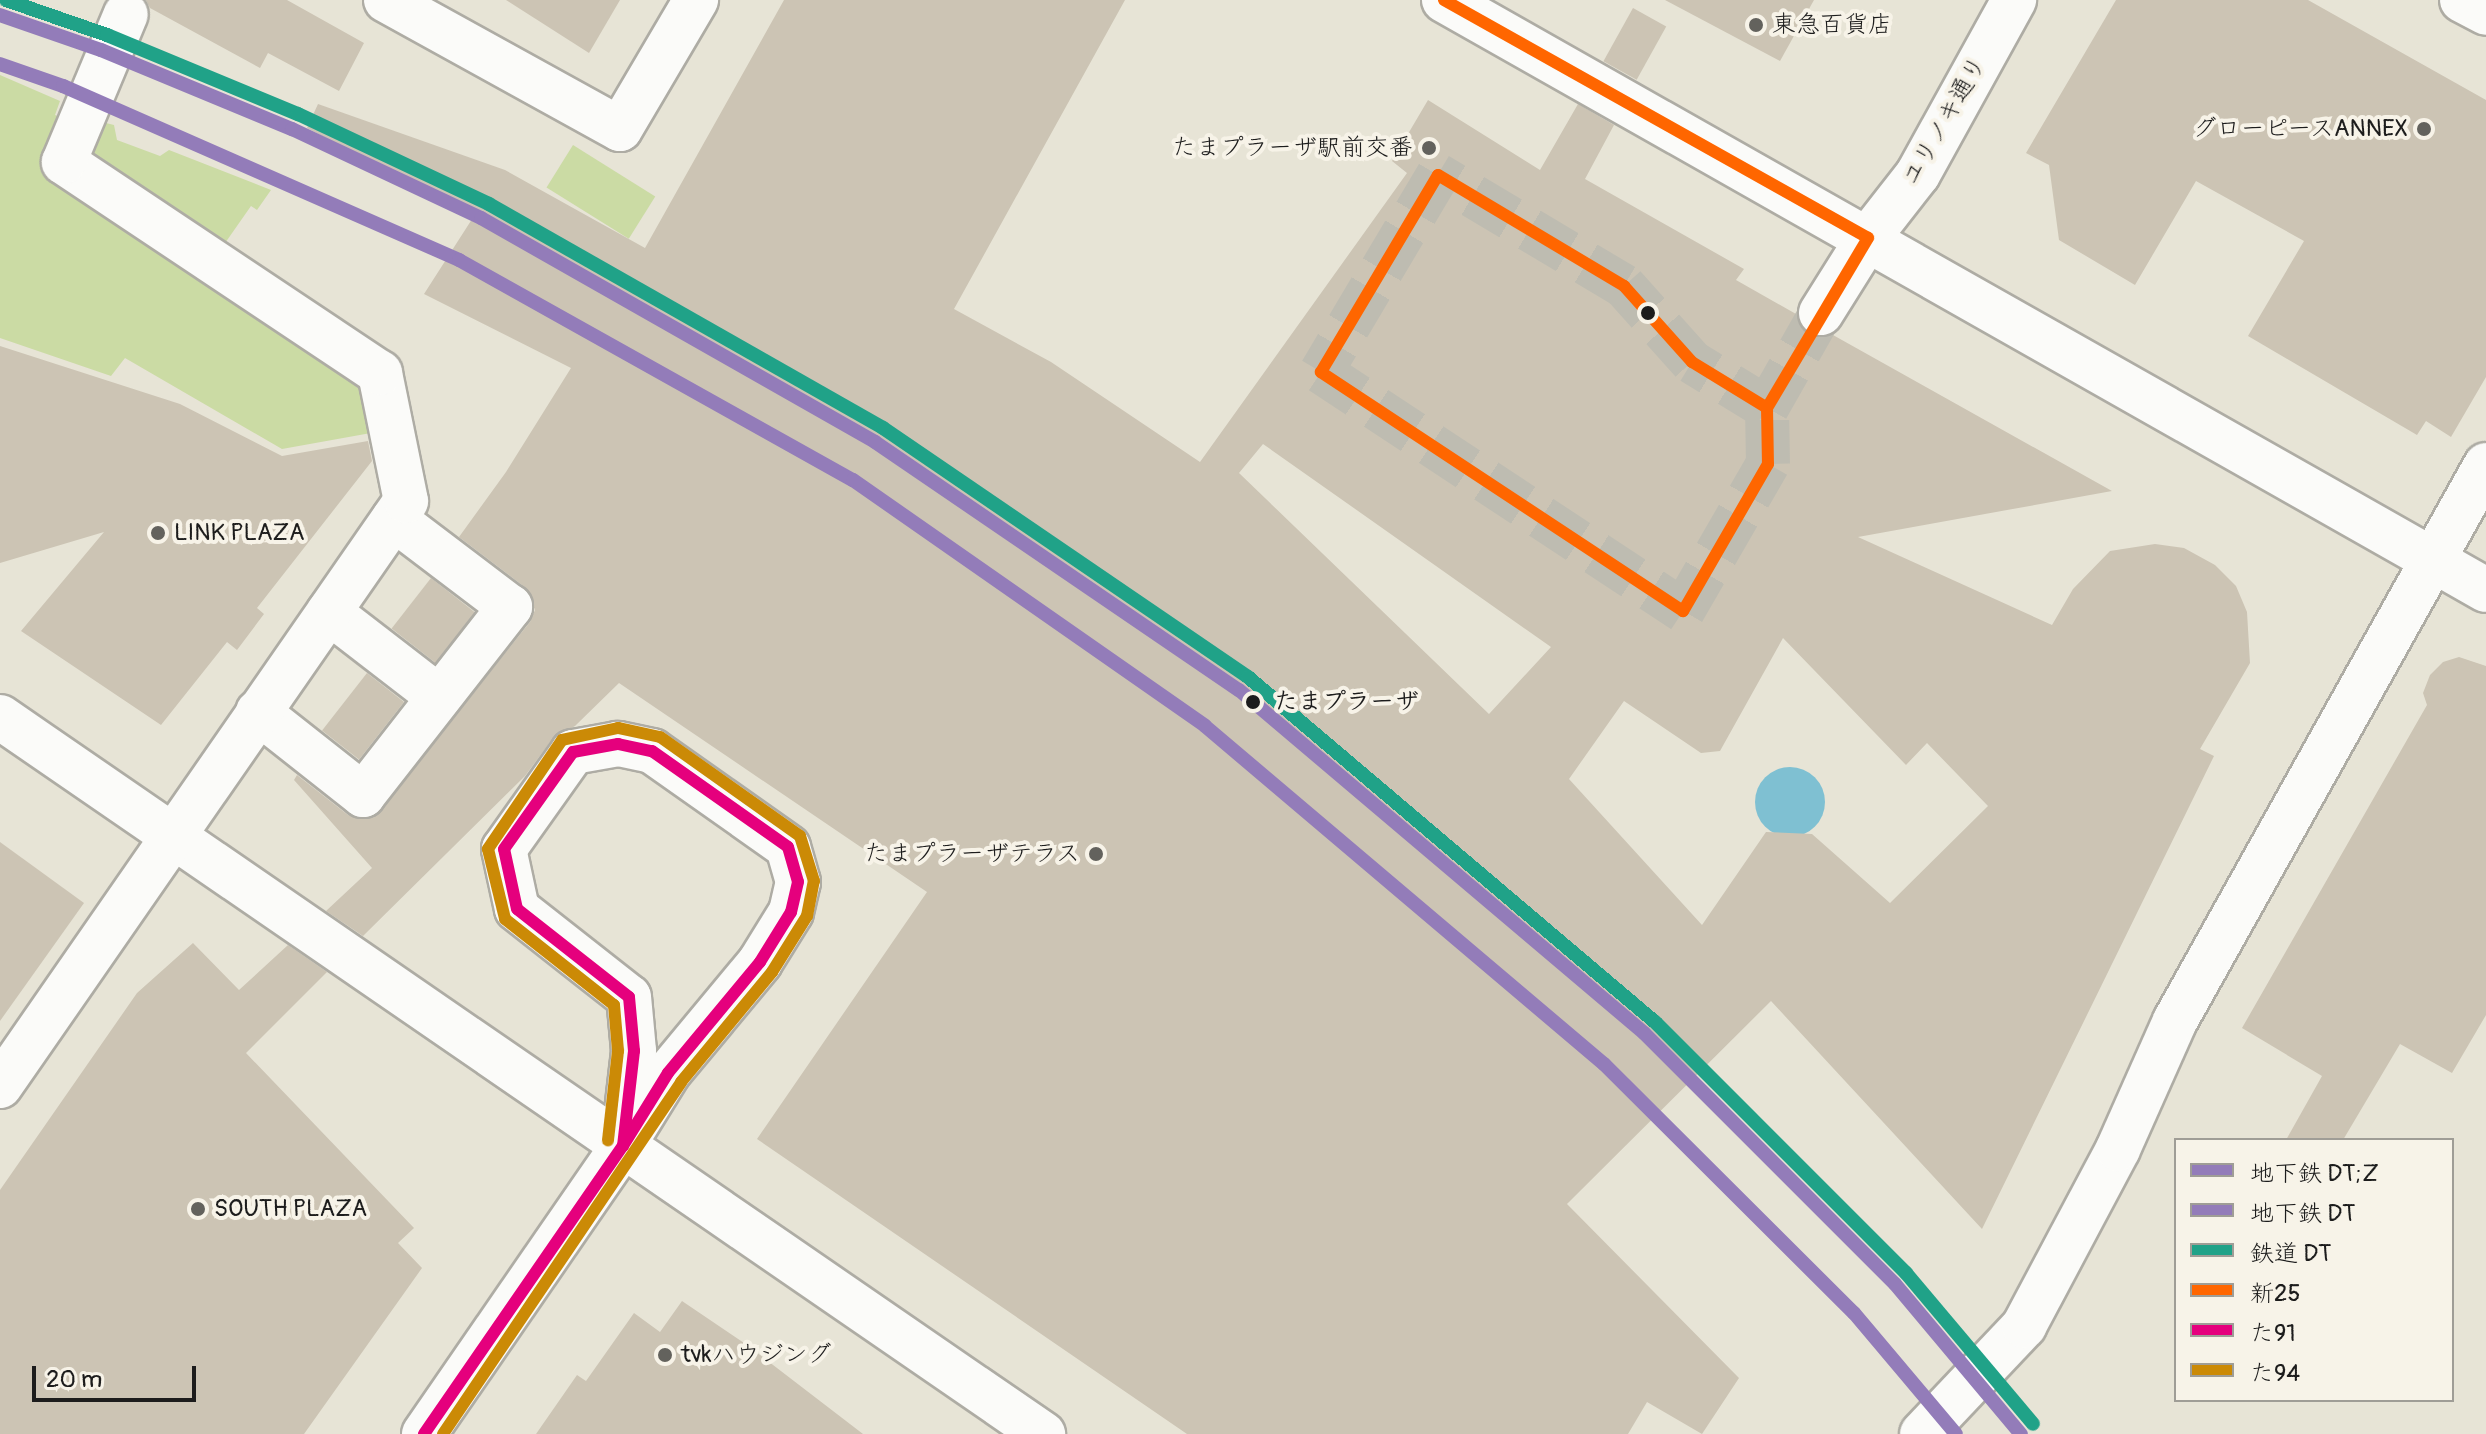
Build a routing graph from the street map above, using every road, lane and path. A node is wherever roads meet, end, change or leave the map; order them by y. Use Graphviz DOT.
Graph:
graph roads {
  1 [pos="386,0"];
  2 [pos="696,0"];
  3 [pos="1444,0"];
  4 [pos="2014,0"];
  5 [pos="2462,0"];
  6 [pos="2486,13"];
  7 [pos="126,14"];
  8 [pos="1868,238"];
  9 [pos="1821,313"];
  10 [pos="2486,465"];
  11 [pos="394,519"];
  12 [pos="2430,558"];
  13 [pos="2486,590"];
  14 [pos="329,612"];
  15 [pos="439,697"];
  16 [pos="258,712"];
  17 [pos="0,717"];
  18 [pos="171,836"];
  19 [pos="0,1086"];
  20 [pos="623,1146"];
  21 [pos="424,1434"];
  22 [pos="1043,1434"];
  23 [pos="1922,1434"];
  1 -- 2 [label="street"];
  3 -- 8 [label="street"];
  4 -- 8 [label="street, ユリノキ通り"];
  5 -- 6 [label="street"];
  7 -- 11 [label="street"];
  8 -- 9 [label="street, ユリノキ通り"];
  8 -- 12 [label="street"];
  10 -- 12 [label="street"];
  11 -- 14 [label="street"];
  11 -- 15 [label="street"];
  12 -- 13 [label="street"];
  12 -- 23 [label="street"];
  14 -- 15 [label="street"];
  14 -- 16 [label="street"];
  15 -- 16 [label="street"];
  16 -- 18 [label="street"];
  17 -- 18 [label="street"];
  18 -- 19 [label="street"];
  18 -- 20 [label="street"];
  20 -- 20 [label="street"];
  20 -- 21 [label="street"];
  20 -- 22 [label="street"];
}
